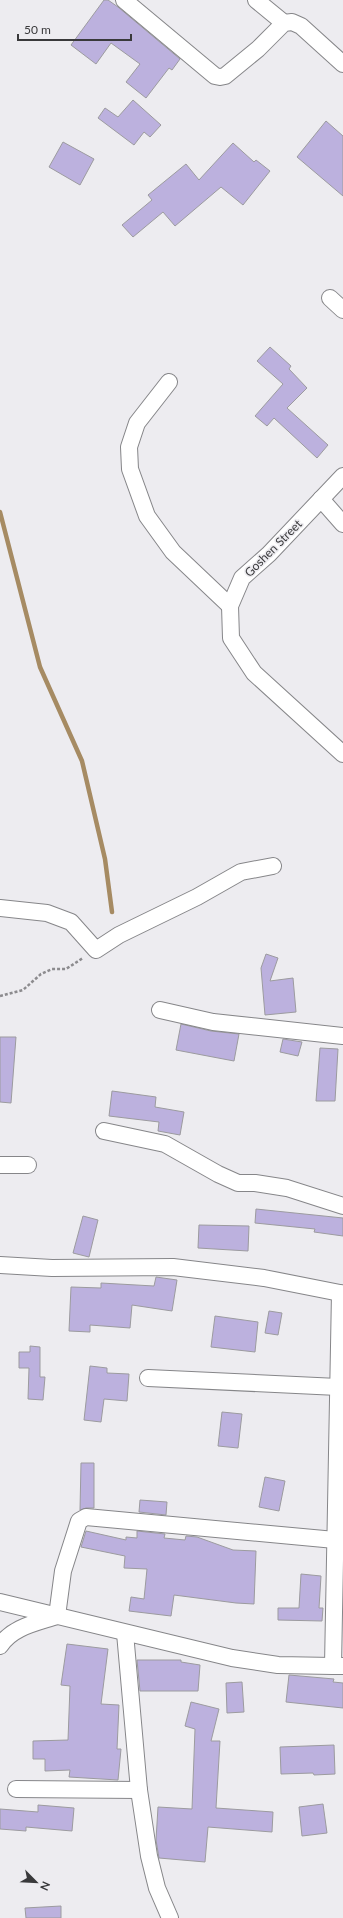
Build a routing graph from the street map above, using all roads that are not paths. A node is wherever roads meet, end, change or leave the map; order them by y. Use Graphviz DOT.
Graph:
graph roads {
  1 [pos="124,0"];
  2 [pos="256,0"];
  3 [pos="284,23"];
  4 [pos="343,64"];
  5 [pos="330,298"];
  6 [pos="343,310"];
  7 [pos="169,382"];
  8 [pos="343,476"];
  9 [pos="321,499"];
  10 [pos="343,524"];
  11 [pos="230,606"];
  12 [pos="343,754"];
  13 [pos="273,866"];
  14 [pos="0,908"];
  15 [pos="160,1010"];
  16 [pos="343,1036"];
  17 [pos="104,1131"];
  18 [pos="0,1165"];
  19 [pos="28,1166"];
  20 [pos="343,1206"];
  21 [pos="0,1265"];
  22 [pos="341,1294"];
  23 [pos="148,1378"];
  24 [pos="338,1387"];
  25 [pos="335,1540"];
  26 [pos="0,1602"];
  27 [pos="57,1616"];
  28 [pos="125,1633"];
  29 [pos="0,1646"];
  30 [pos="338,1666"];
  31 [pos="16,1789"];
  32 [pos="139,1790"];
  33 [pos="170,1918"];
  1 -- 3 [label="street"];
  2 -- 3 [label="street"];
  3 -- 4 [label="street"];
  5 -- 6 [label="street"];
  7 -- 11 [label="street"];
  8 -- 9 [label="street, Goshen Street"];
  9 -- 10 [label="street"];
  9 -- 11 [label="street, Goshen Street"];
  11 -- 12 [label="street, Goshen Street"];
  13 -- 14 [label="street"];
  15 -- 16 [label="street"];
  17 -- 20 [label="street"];
  18 -- 19 [label="street"];
  21 -- 22 [label="street"];
  22 -- 24 [label="street"];
  23 -- 24 [label="street"];
  24 -- 25 [label="street"];
  25 -- 27 [label="street"];
  25 -- 30 [label="street"];
  26 -- 27 [label="street"];
  27 -- 28 [label="street"];
  27 -- 29 [label="street"];
  28 -- 30 [label="street"];
  28 -- 32 [label="street"];
  31 -- 32 [label="street"];
  32 -- 33 [label="street"];
}
